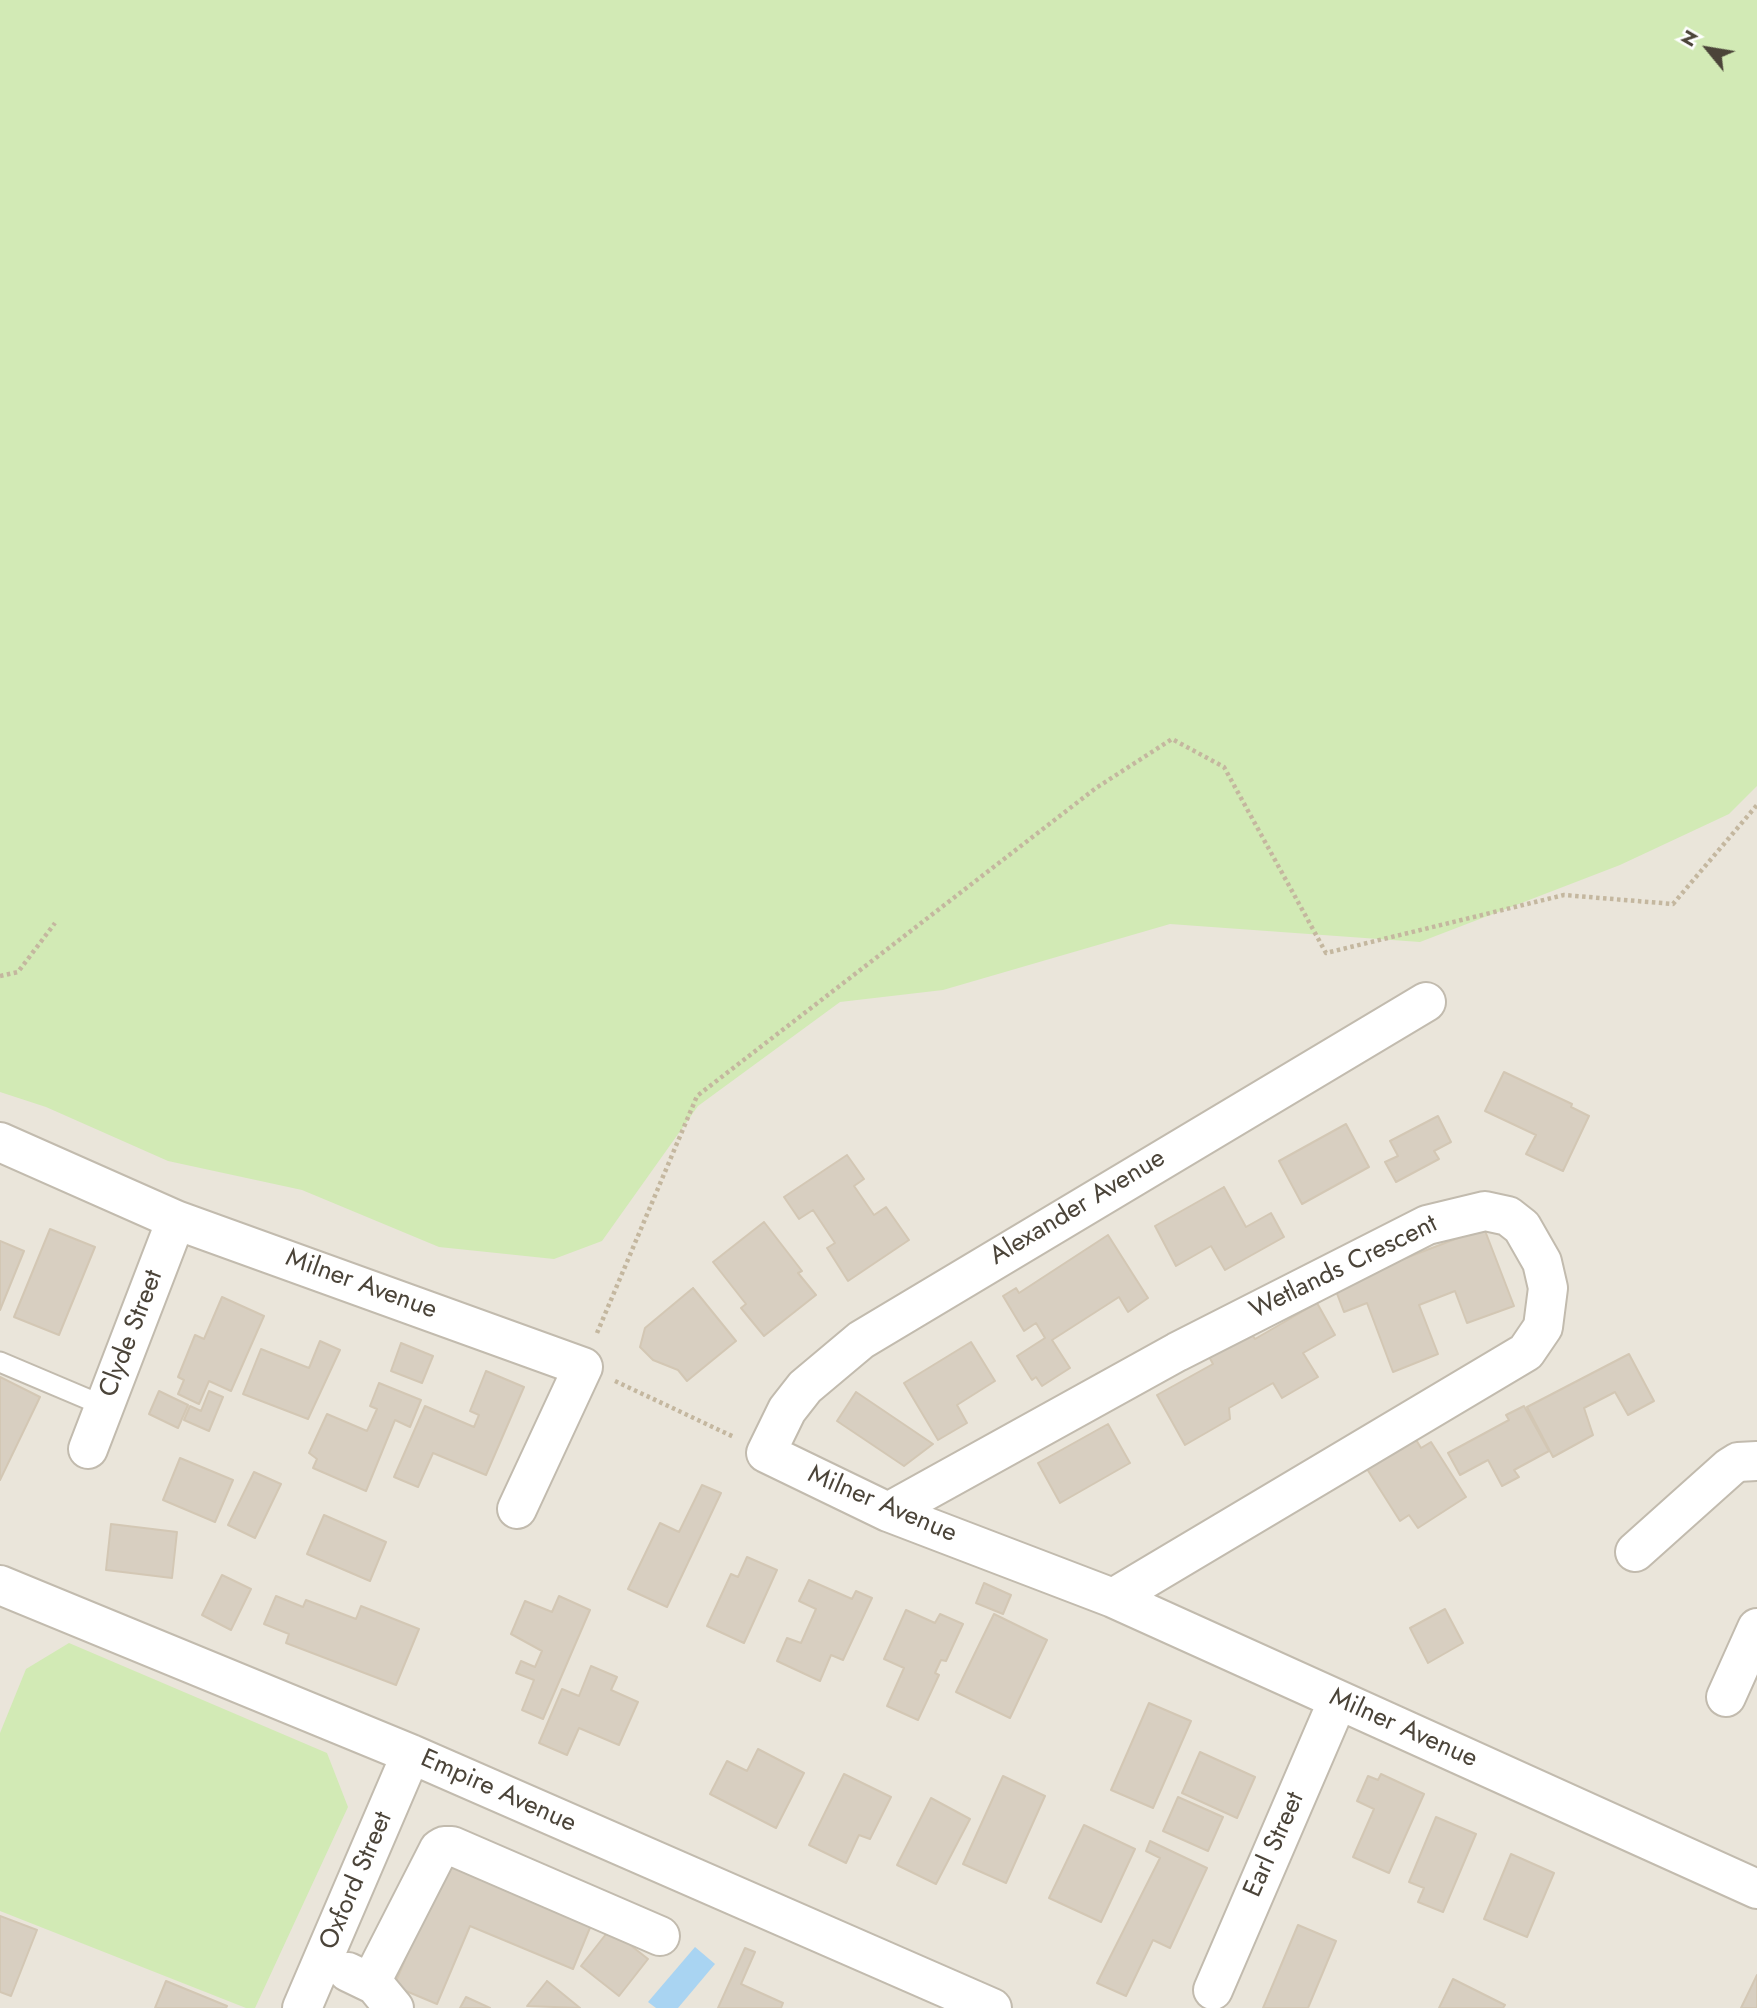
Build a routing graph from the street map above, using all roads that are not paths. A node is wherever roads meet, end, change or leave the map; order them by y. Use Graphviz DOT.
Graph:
graph roads {
  1 [pos="1426,1002"];
  2 [pos="0,1142"];
  3 [pos="176,1220"];
  4 [pos="0,1362"];
  5 [pos="104,1406"];
  6 [pos="88,1449"];
  7 [pos="766,1453"];
  8 [pos="1757,1461"];
  9 [pos="517,1509"];
  10 [pos="887,1512"];
  11 [pos="1635,1552"];
  12 [pos="0,1586"];
  13 [pos="1114,1598"];
  14 [pos="1757,1628"];
  15 [pos="1726,1696"];
  16 [pos="1338,1700"];
  17 [pos="411,1754"];
  18 [pos="1757,1889"];
  19 [pos="660,1936"];
  20 [pos="323,1961"];
  21 [pos="1213,1990"];
  22 [pos="382,1995"];
  23 [pos="302,2008"];
  24 [pos="992,2008"];
  1 -- 7 [label="street, Alexander Avenue"];
  2 -- 3 [label="street, Milner Avenue"];
  3 -- 5 [label="street, Clyde Street"];
  3 -- 9 [label="street, Milner Avenue"];
  4 -- 5 [label="lane"];
  5 -- 6 [label="street, Clyde Street"];
  7 -- 10 [label="street, Milner Avenue"];
  8 -- 11 [label="street"];
  10 -- 13 [label="street, Milner Avenue"];
  10 -- 13 [label="street, Wetlands Crescent"];
  12 -- 17 [label="street, Empire Avenue"];
  13 -- 16 [label="street, Milner Avenue"];
  14 -- 15 [label="street"];
  16 -- 18 [label="street, Milner Avenue"];
  16 -- 21 [label="street, Earl Street"];
  17 -- 20 [label="street, Oxford Street"];
  17 -- 24 [label="street, Empire Avenue"];
  19 -- 22 [label="street"];
  20 -- 22 [label="street"];
  20 -- 23 [label="street, Oxford Street"];
}
